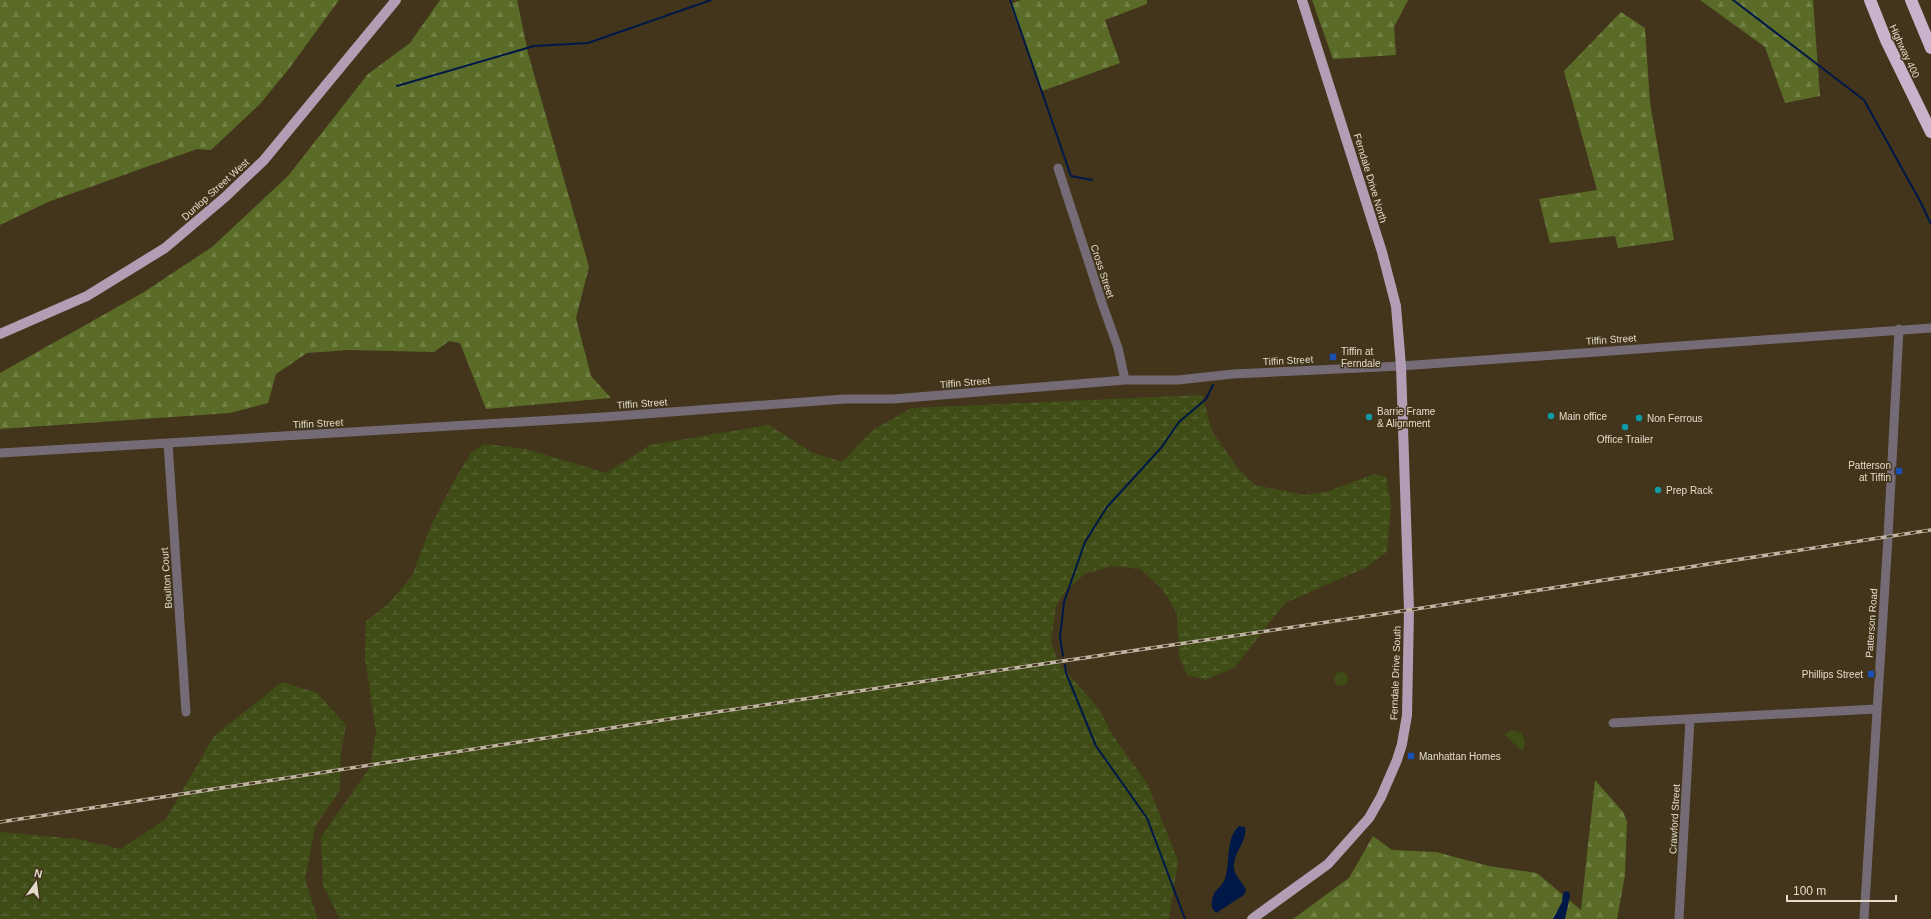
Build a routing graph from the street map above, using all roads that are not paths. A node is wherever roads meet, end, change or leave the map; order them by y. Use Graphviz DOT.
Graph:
graph roads {
  1 [pos="396,0"];
  2 [pos="1302,0"];
  3 [pos="1870,0"];
  4 [pos="1911,0"];
  5 [pos="1931,48"];
  6 [pos="1931,132"];
  7 [pos="1058,168"];
  8 [pos="1931,328"];
  9 [pos="1899,329"];
  10 [pos="0,334"];
  11 [pos="1401,366"];
  12 [pos="1124,380"];
  13 [pos="168,443"];
  14 [pos="0,453"];
  15 [pos="1876,709"];
  16 [pos="186,712"];
  17 [pos="1690,719"];
  18 [pos="1613,723"];
  19 [pos="1252,919"];
  20 [pos="1679,919"];
  21 [pos="1864,919"];
  1 -- 10 [label="main road, Dunlop Street West"];
  2 -- 11 [label="main road, Ferndale Drive North"];
  3 -- 6 [label="highway, Highway 400"];
  4 -- 5 [label="highway"];
  7 -- 12 [label="street, Cross Street"];
  8 -- 9 [label="street, Tiffin Street"];
  9 -- 11 [label="street, Tiffin Street"];
  9 -- 15 [label="street, Patterson Road"];
  11 -- 12 [label="street, Tiffin Street"];
  11 -- 19 [label="main road, Ferndale Drive South"];
  12 -- 13 [label="street, Tiffin Street"];
  13 -- 14 [label="street, Tiffin Street"];
  13 -- 16 [label="street, Boulton Court"];
  15 -- 17 [label="street"];
  15 -- 21 [label="street, Patterson Road"];
  17 -- 18 [label="street"];
  17 -- 20 [label="street, Crawford Street"];
}
